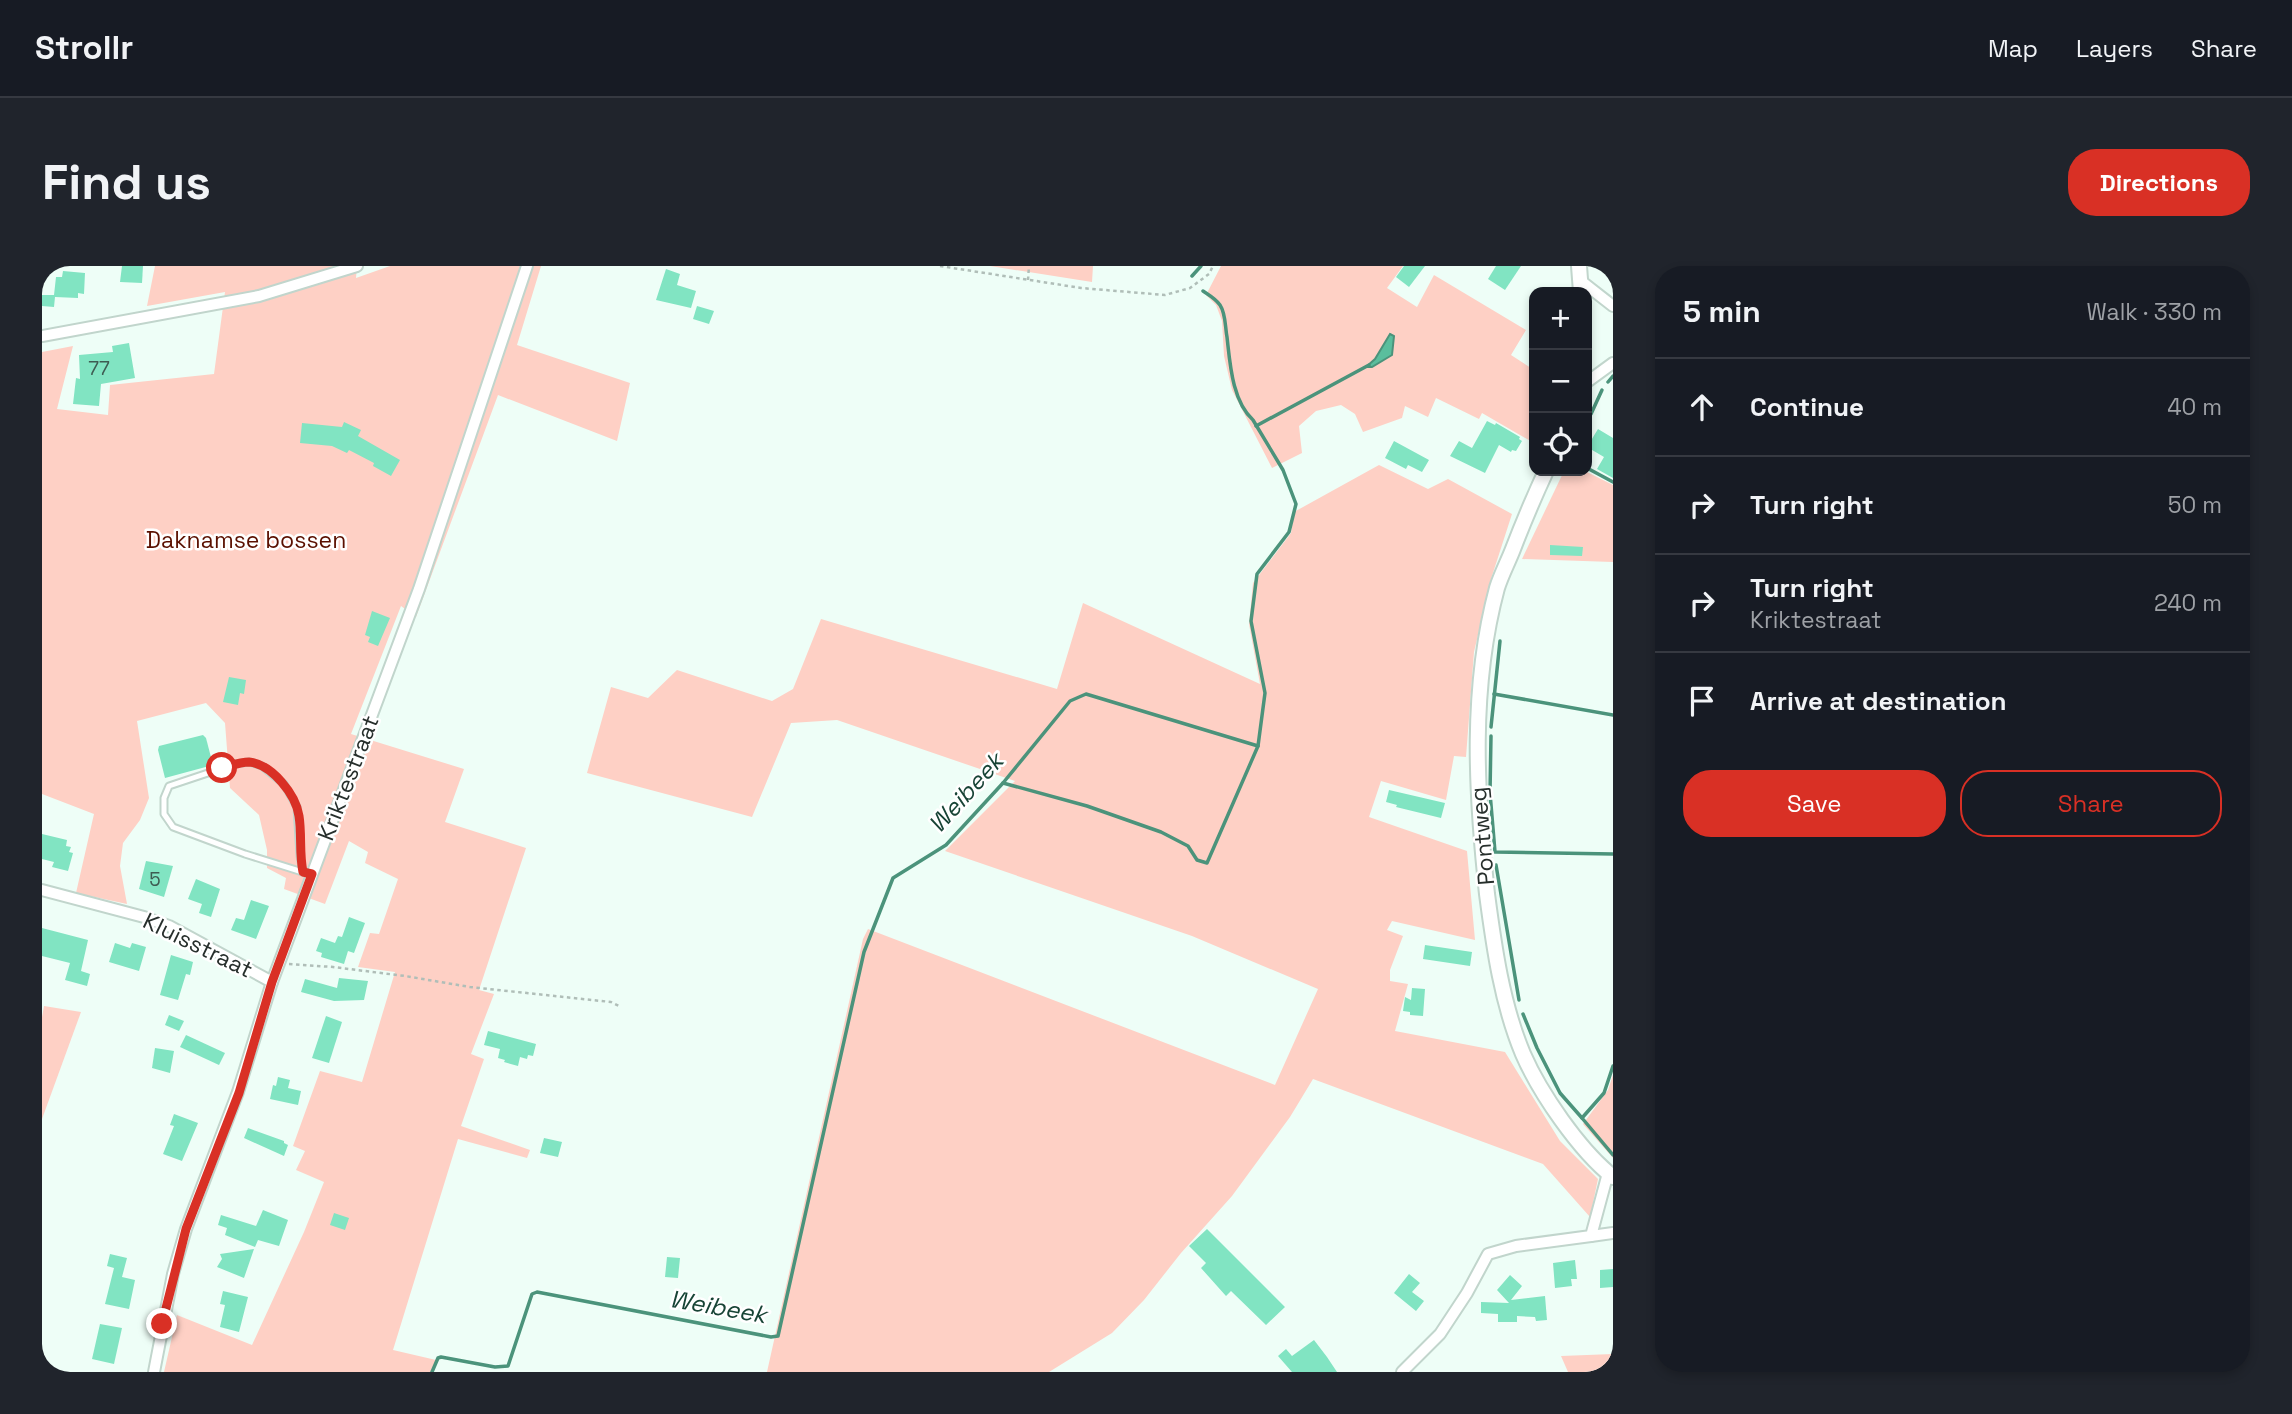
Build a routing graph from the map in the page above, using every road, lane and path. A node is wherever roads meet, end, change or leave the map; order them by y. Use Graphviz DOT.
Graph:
graph roads {
  1 [pos="356,266"];
  2 [pos="527,266"];
  3 [pos="940,266"];
  4 [pos="1029,266"];
  5 [pos="1213,266"];
  6 [pos="1578,266"];
  7 [pos="1028,280"];
  8 [pos="1581,287"];
  9 [pos="1592,294"];
  10 [pos="1613,306"];
  11 [pos="42,336"];
  12 [pos="1613,363"];
  13 [pos="1592,378"];
  14 [pos="1544,476"];
  15 [pos="308,873"];
  16 [pos="42,891"];
  17 [pos="279,964"];
  18 [pos="272,982"];
  19 [pos="619,1006"];
  20 [pos="1610,1175"];
  21 [pos="1613,1233"];
  22 [pos="1591,1236"];
  23 [pos="155,1372"];
  24 [pos="1402,1372"];
  1 -- 11 [label="street"];
  2 -- 15 [label="street, Kriktestraat"];
  3 -- 7 [label="path"];
  4 -- 7 [label="path"];
  5 -- 7 [label="path"];
  6 -- 8 [label="street"];
  9 -- 10 [label="street"];
  12 -- 13 [label="street"];
  14 -- 20 [label="street, Pontweg"];
  15 -- 15 [label="lane"];
  15 -- 17 [label="street, Kriktestraat"];
  16 -- 18 [label="street, Kluisstraat"];
  17 -- 18 [label="street, Kriktestraat"];
  17 -- 19 [label="path"];
  18 -- 23 [label="street, Kriktestraat"];
  20 -- 22 [label="street"];
  21 -- 22 [label="street"];
  22 -- 24 [label="street"];
}
